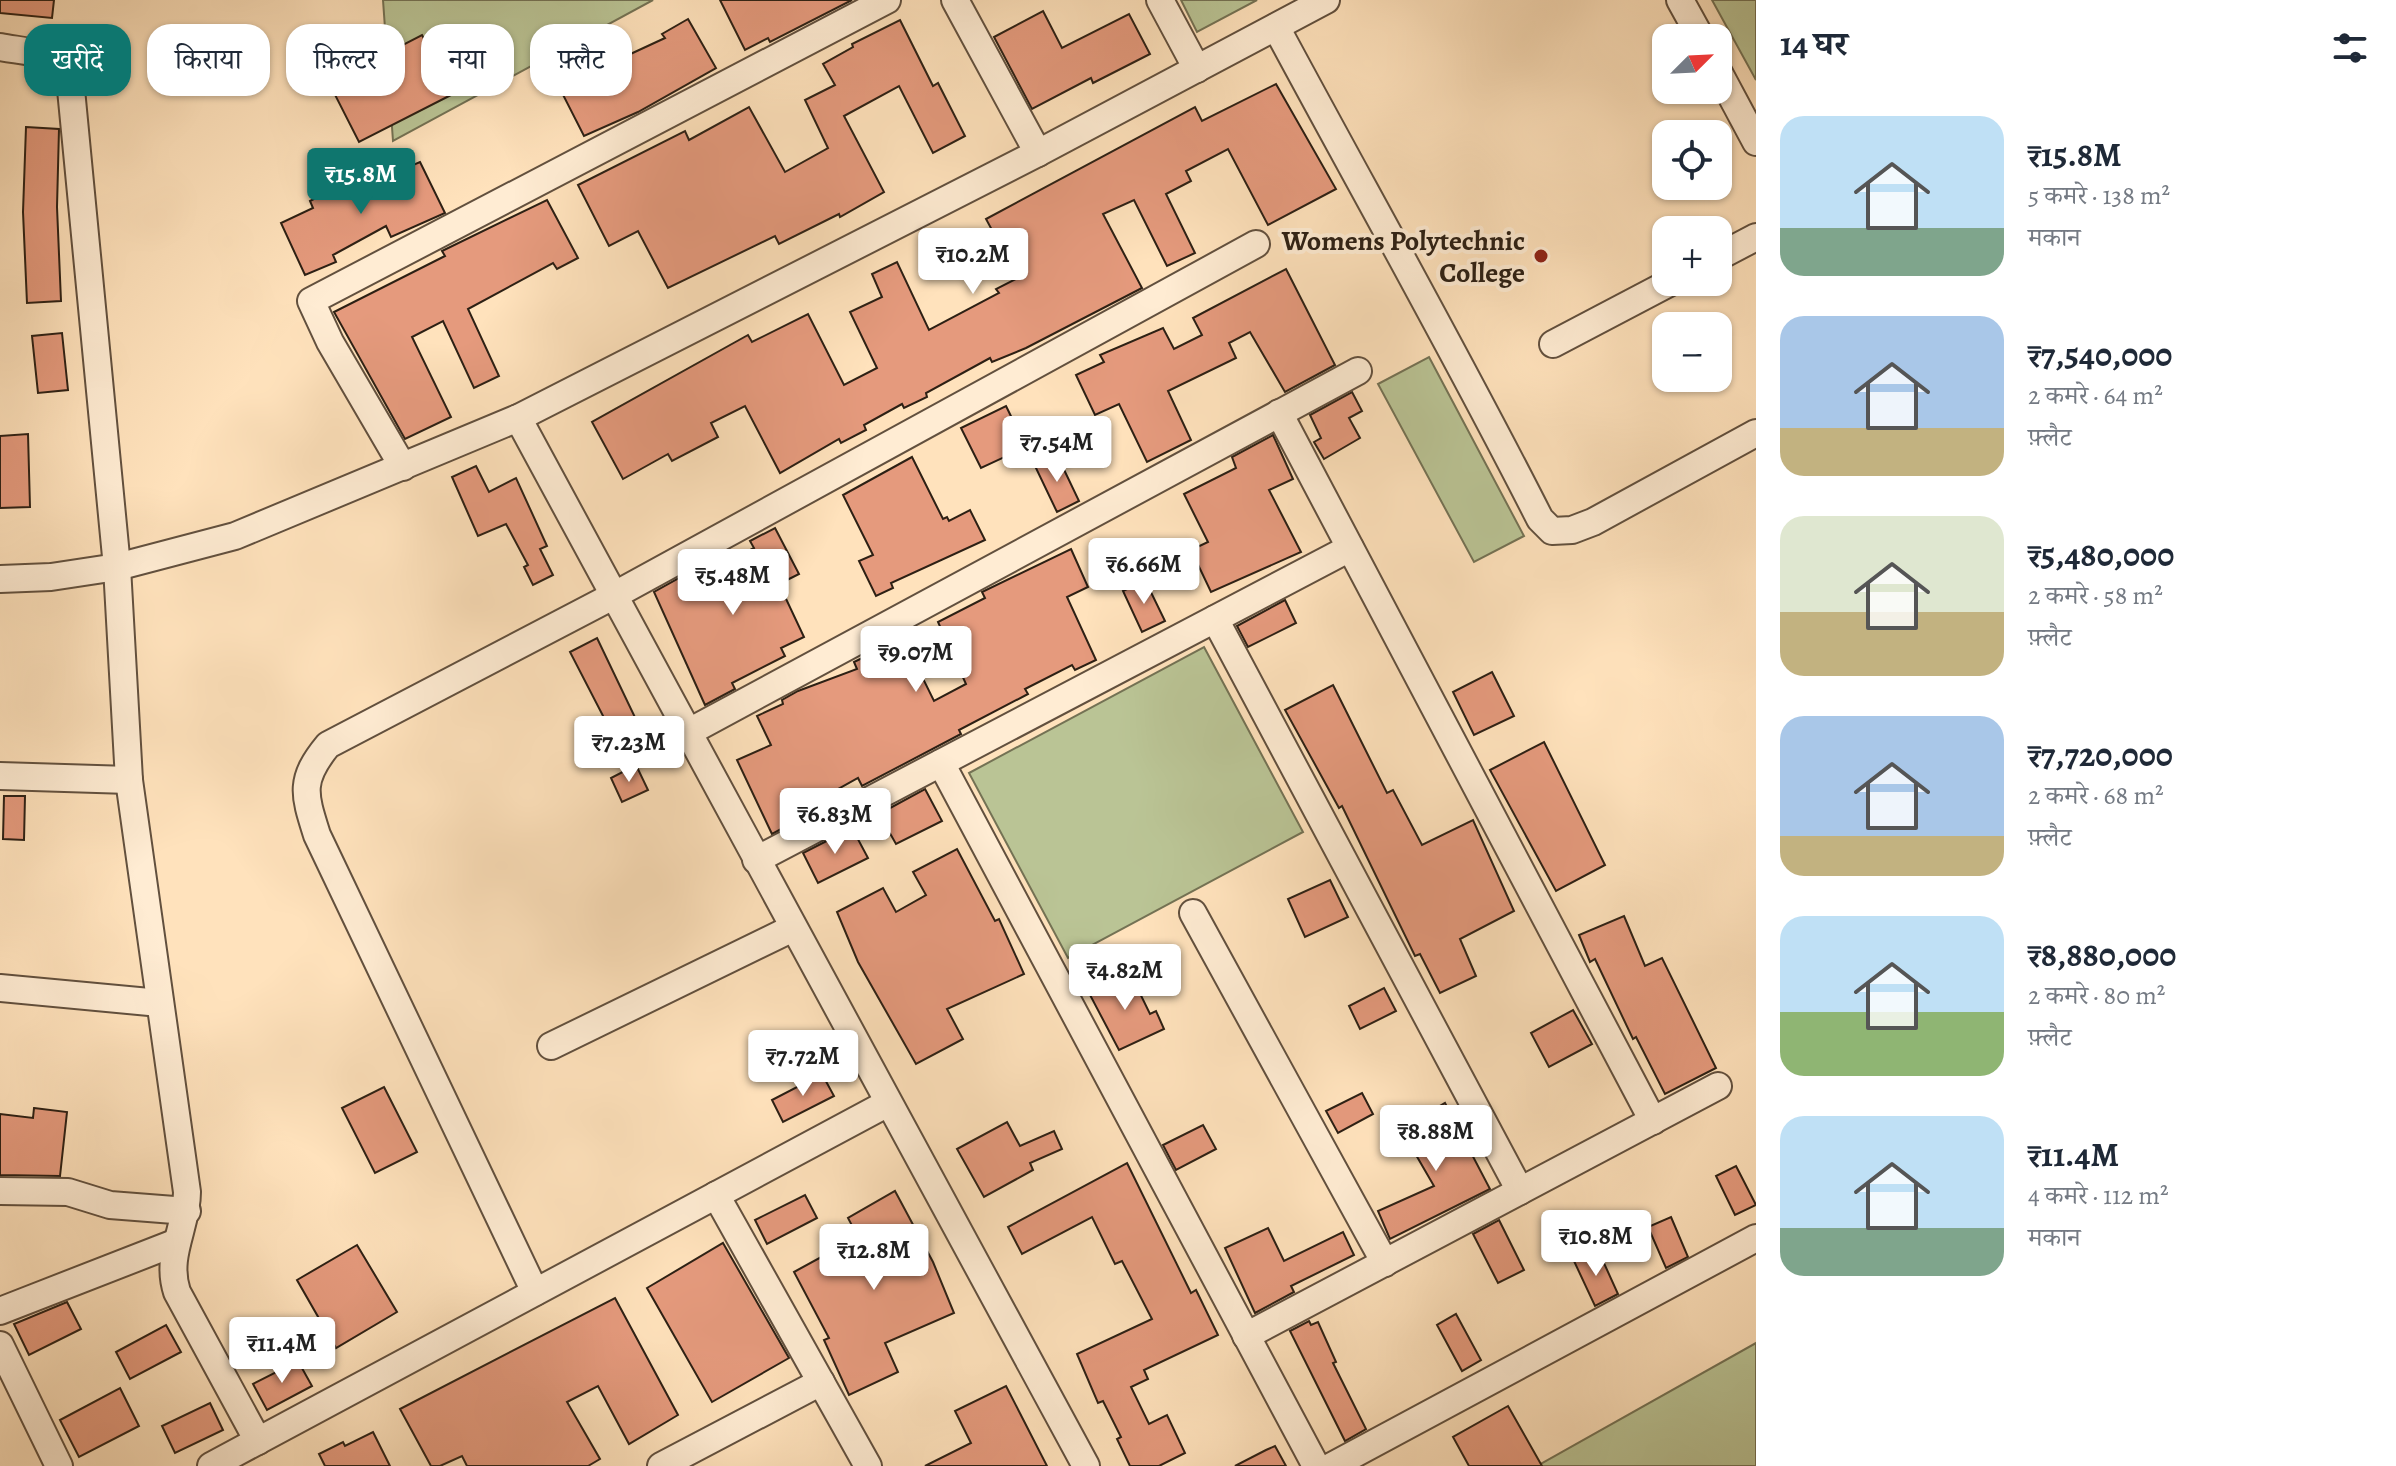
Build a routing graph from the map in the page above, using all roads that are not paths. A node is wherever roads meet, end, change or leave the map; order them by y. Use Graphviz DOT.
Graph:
graph roads {
  1 [pos="887,0"];
  2 [pos="955,0"];
  3 [pos="1160,0"];
  4 [pos="1326,0"];
  5 [pos="1680,0"];
  6 [pos="1693,24"];
  7 [pos="1276,27"];
  8 [pos="0,47"];
  9 [pos="1197,69"];
  10 [pos="1732,97"];
  11 [pos="1756,142"];
  12 [pos="1038,153"];
  13 [pos="1756,237"];
  14 [pos="1256,244"];
  15 [pos="1732,250"];
  16 [pos="1652,292"];
  17 [pos="1553,344"];
  18 [pos="1358,371"];
  19 [pos="1279,413"];
  20 [pos="518,418"];
  21 [pos="1756,433"];
  22 [pos="403,467"];
  23 [pos="1350,548"];
  24 [pos="117,567"];
  25 [pos="0,579"];
  26 [pos="613,596"];
  27 [pos="1215,619"];
  28 [pos="687,733"];
  29 [pos="941,763"];
  30 [pos="0,776"];
  31 [pos="129,780"];
  32 [pos="756,860"];
  33 [pos="1193,913"];
  34 [pos="793,928"];
  35 [pos="0,988"];
  36 [pos="160,1003"];
  37 [pos="551,1046"];
  38 [pos="1718,1086"];
  39 [pos="888,1103"];
  40 [pos="1653,1121"];
  41 [pos="0,1191"];
  42 [pos="1520,1191"];
  43 [pos="716,1195"];
  44 [pos="187,1211"];
  45 [pos="1756,1238"];
  46 [pos="177,1242"];
  47 [pos="1385,1263"];
  48 [pos="535,1292"];
  49 [pos="0,1311"];
  50 [pos="1246,1336"];
  51 [pos="0,1345"];
  52 [pos="821,1382"];
  53 [pos="11,1394"];
  54 [pos="258,1441"];
  55 [pos="59,1466"];
  56 [pos="211,1466"];
  57 [pos="661,1466"];
  58 [pos="868,1466"];
  59 [pos="1086,1466"];
  60 [pos="1316,1466"];
  61 [pos="1332,1466"];
  1 -- 22 [label="street"];
  2 -- 12 [label="street"];
  3 -- 9 [label="street"];
  4 -- 7 [label="street"];
  5 -- 6 [label="street"];
  7 -- 9 [label="street"];
  7 -- 21 [label="street"];
  8 -- 24 [label="street"];
  9 -- 12 [label="street"];
  10 -- 11 [label="street"];
  12 -- 20 [label="street"];
  13 -- 15 [label="street"];
  14 -- 26 [label="street"];
  16 -- 17 [label="street"];
  18 -- 19 [label="street"];
  19 -- 23 [label="street"];
  19 -- 28 [label="street"];
  20 -- 22 [label="street"];
  20 -- 26 [label="street"];
  22 -- 24 [label="street"];
  23 -- 27 [label="street"];
  23 -- 40 [label="street"];
  24 -- 25 [label="street"];
  24 -- 31 [label="street"];
  26 -- 28 [label="street"];
  26 -- 48 [label="street"];
  27 -- 29 [label="street"];
  27 -- 42 [label="street"];
  28 -- 32 [label="street"];
  29 -- 32 [label="street"];
  29 -- 50 [label="street"];
  30 -- 31 [label="street"];
  31 -- 36 [label="street"];
  32 -- 34 [label="street"];
  33 -- 47 [label="street"];
  34 -- 37 [label="street"];
  34 -- 39 [label="street"];
  35 -- 36 [label="street"];
  36 -- 44 [label="street"];
  38 -- 40 [label="street"];
  39 -- 43 [label="street"];
  39 -- 59 [label="street"];
  40 -- 42 [label="street"];
  41 -- 44 [label="street"];
  42 -- 47 [label="street"];
  43 -- 48 [label="street"];
  43 -- 52 [label="street"];
  44 -- 46 [label="street"];
  45 -- 61 [label="street"];
  46 -- 49 [label="street"];
  46 -- 54 [label="street"];
  47 -- 50 [label="street"];
  48 -- 54 [label="street"];
  50 -- 60 [label="street"];
  51 -- 53 [label="street"];
  52 -- 57 [label="street"];
  52 -- 58 [label="street"];
  53 -- 55 [label="street"];
  54 -- 56 [label="street"];
}
